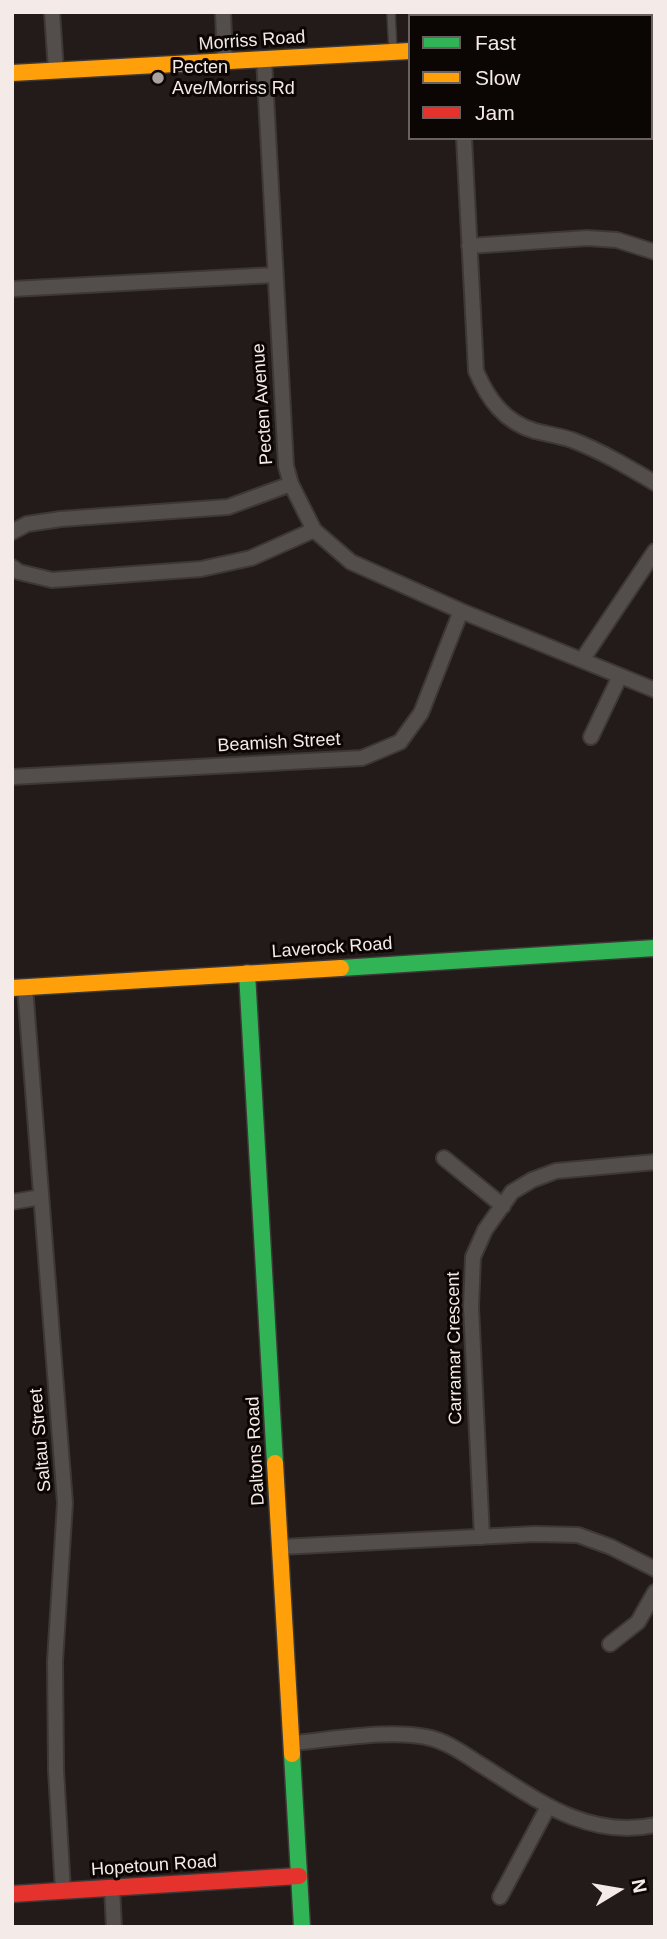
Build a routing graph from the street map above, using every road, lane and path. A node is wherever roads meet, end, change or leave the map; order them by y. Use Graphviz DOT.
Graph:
graph roads {
  1 [pos="52,12"];
  2 [pos="223,12"];
  3 [pos="391,12"];
  4 [pos="402,52"];
  5 [pos="264,59"];
  6 [pos="225,63"];
  7 [pos="55,70"];
  8 [pos="12,73"];
  9 [pos="464,140"];
  10 [pos="469,246"];
  11 [pos="655,252"];
  12 [pos="274,275"];
  13 [pos="12,289"];
  14 [pos="655,483"];
  15 [pos="291,484"];
  16 [pos="314,530"];
  17 [pos="12,532"];
  18 [pos="655,551"];
  19 [pos="12,567"];
  20 [pos="461,611"];
  21 [pos="582,660"];
  22 [pos="620,676"];
  23 [pos="655,690"];
  24 [pos="591,737"];
  25 [pos="12,777"];
  26 [pos="655,948"];
  27 [pos="247,973"];
  28 [pos="18,988"];
  29 [pos="444,1158"];
  30 [pos="655,1162"];
  31 [pos="41,1198"];
  32 [pos="12,1202"];
  33 [pos="503,1206"];
  34 [pos="482,1537"];
  35 [pos="281,1547"];
  36 [pos="655,1569"];
  37 [pos="655,1591"];
  38 [pos="610,1644"];
  39 [pos="292,1742"];
  40 [pos="548,1807"];
  41 [pos="655,1825"];
  42 [pos="299,1877"];
  43 [pos="112,1888"];
  44 [pos="63,1891"];
  45 [pos="12,1894"];
  46 [pos="500,1897"];
  47 [pos="114,1927"];
  48 [pos="302,1927"];
  1 -- 7 [label="street"];
  2 -- 6 [label="street"];
  3 -- 4 [label="lane"];
  4 -- 5 [label="street, Morriss Road"];
  5 -- 6 [label="street, Morriss Road"];
  5 -- 12 [label="street, Pecten Avenue"];
  6 -- 7 [label="street, Morriss Road"];
  7 -- 8 [label="street, Morriss Road"];
  9 -- 10 [label="street"];
  10 -- 11 [label="street"];
  10 -- 14 [label="street"];
  12 -- 13 [label="street"];
  12 -- 15 [label="street, Pecten Avenue"];
  15 -- 16 [label="street, Pecten Avenue"];
  15 -- 17 [label="street"];
  16 -- 19 [label="street"];
  16 -- 20 [label="street, Pecten Avenue"];
  18 -- 21 [label="street"];
  20 -- 21 [label="street, Pecten Avenue"];
  20 -- 25 [label="street, Beamish Street"];
  21 -- 22 [label="street, Pecten Avenue"];
  22 -- 23 [label="street, Pecten Avenue"];
  22 -- 24 [label="street"];
  26 -- 27 [label="street, Laverock Road"];
  27 -- 28 [label="street, Laverock Road"];
  27 -- 35 [label="street, Daltons Road"];
  28 -- 31 [label="street, Saltau Street"];
  29 -- 33 [label="street"];
  30 -- 33 [label="street, Carramar Crescent"];
  31 -- 32 [label="street"];
  31 -- 44 [label="street, Saltau Street"];
  33 -- 34 [label="street, Carramar Crescent"];
  34 -- 35 [label="street"];
  34 -- 36 [label="street"];
  35 -- 39 [label="street, Daltons Road"];
  37 -- 38 [label="street"];
  39 -- 40 [label="street"];
  39 -- 42 [label="street, Daltons Road"];
  40 -- 41 [label="street"];
  40 -- 46 [label="street"];
  42 -- 43 [label="street, Hopetoun Road"];
  42 -- 48 [label="street, Daltons Road"];
  43 -- 44 [label="street, Hopetoun Road"];
  43 -- 47 [label="street"];
  44 -- 45 [label="street, Hopetoun Road"];
}
